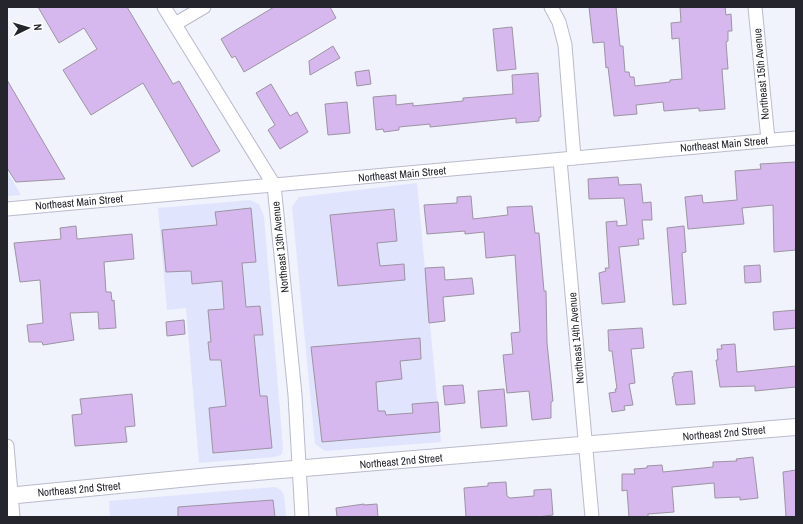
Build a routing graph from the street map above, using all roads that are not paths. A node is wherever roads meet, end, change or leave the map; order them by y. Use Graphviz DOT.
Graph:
graph roads {
  1 [pos="164,7"];
  2 [pos="204,7"];
  3 [pos="551,7"];
  4 [pos="755,7"];
  5 [pos="175,24"];
  6 [pos="796,138"];
  7 [pos="768,140"];
  8 [pos="574,158"];
  9 [pos="560,160"];
  10 [pos="274,185"];
  11 [pos="7,209"];
  12 [pos="796,427"];
  13 [pos="586,444"];
  14 [pos="7,446"];
  15 [pos="300,470"];
  16 [pos="9,496"];
  17 [pos="13,517"];
  18 [pos="302,517"];
  19 [pos="592,517"];
  1 -- 5 [label="street, Northeast 13th Avenue"];
  2 -- 5 [label="street"];
  3 -- 8 [label="street"];
  4 -- 7 [label="street, Northeast 15th Avenue"];
  5 -- 10 [label="street, Northeast 13th Avenue"];
  6 -- 7 [label="street, Northeast Main Street"];
  7 -- 8 [label="street, Northeast Main Street"];
  8 -- 9 [label="street, Northeast Main Street"];
  9 -- 10 [label="street, Northeast Main Street"];
  9 -- 13 [label="street, Northeast 14th Avenue"];
  10 -- 11 [label="street, Northeast Main Street"];
  10 -- 15 [label="street, Northeast 13th Avenue"];
  12 -- 13 [label="street, Northeast 2nd Street"];
  13 -- 15 [label="street, Northeast 2nd Street"];
  13 -- 19 [label="street, Northeast 14th Avenue"];
  14 -- 16 [label="street"];
  15 -- 16 [label="street, Northeast 2nd Street"];
  15 -- 18 [label="street, Northeast 13th Avenue"];
  16 -- 17 [label="street"];
}
